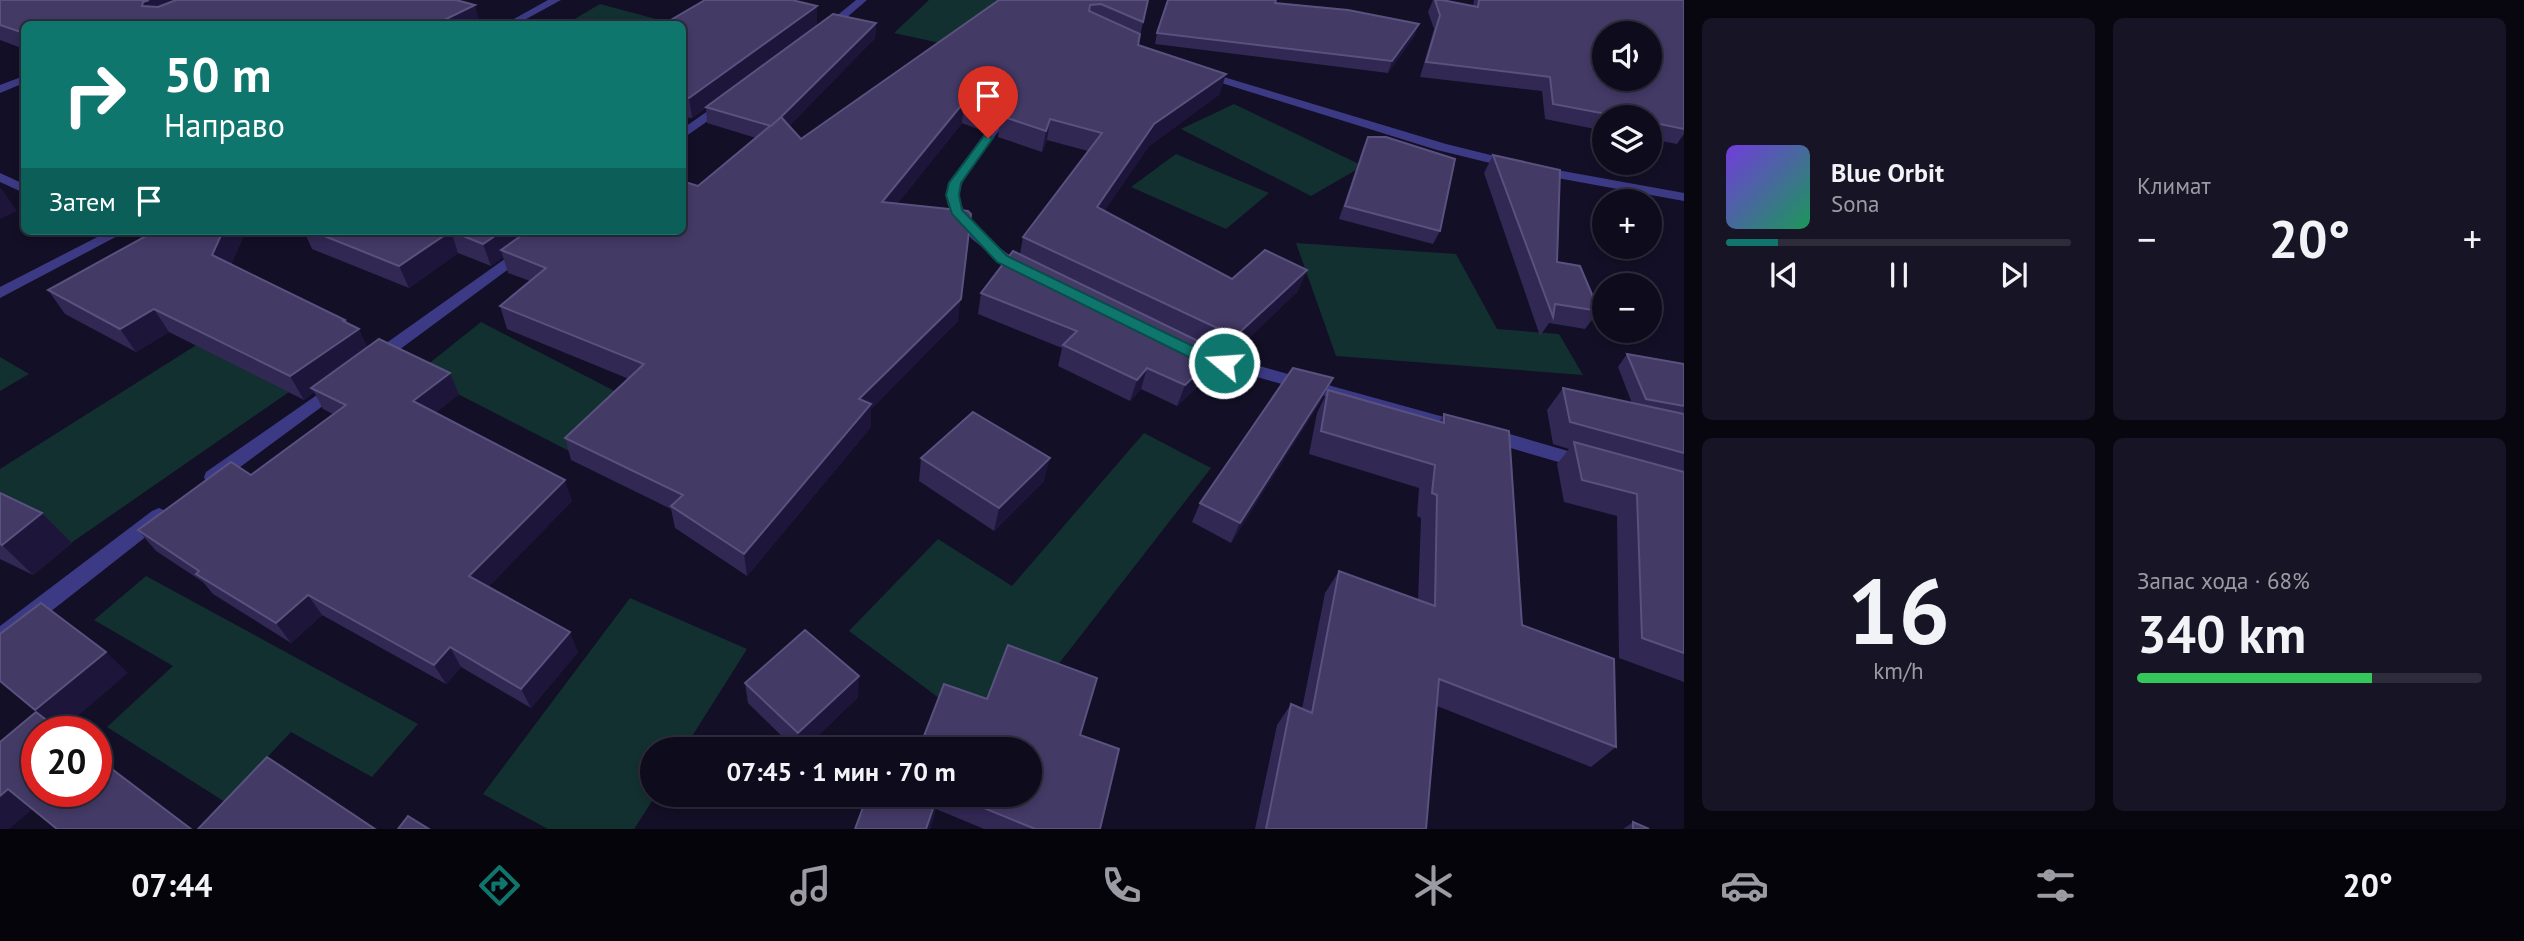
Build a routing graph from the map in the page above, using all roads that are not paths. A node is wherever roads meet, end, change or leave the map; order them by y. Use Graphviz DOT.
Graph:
graph roads {
  1 [pos="556,0"];
  2 [pos="862,0"];
  3 [pos="516,21"];
  4 [pos="820,34"];
  5 [pos="1186,68"];
  6 [pos="21,80"];
  7 [pos="0,89"];
  8 [pos="735,96"];
  9 [pos="1004,116"];
  10 [pos="686,132"];
  11 [pos="0,177"];
  12 [pos="21,188"];
  13 [pos="1684,197"];
  14 [pos="107,235"];
  15 [pos="547,235"];
  16 [pos="1038,278"];
  17 [pos="0,293"];
  18 [pos="1177,345"];
  19 [pos="1598,466"];
  20 [pos="195,491"];
  21 [pos="172,507"];
  22 [pos="0,638"];
  1 -- 3 [label="lane"];
  2 -- 4 [label="lane"];
  5 -- 13 [label="lane"];
  6 -- 7 [label="lane"];
  8 -- 10 [label="lane"];
  9 -- 16 [label="lane"];
  11 -- 12 [label="lane"];
  14 -- 17 [label="lane"];
  15 -- 20 [label="lane"];
  18 -- 19 [label="lane"];
  21 -- 22 [label="lane"];
}
